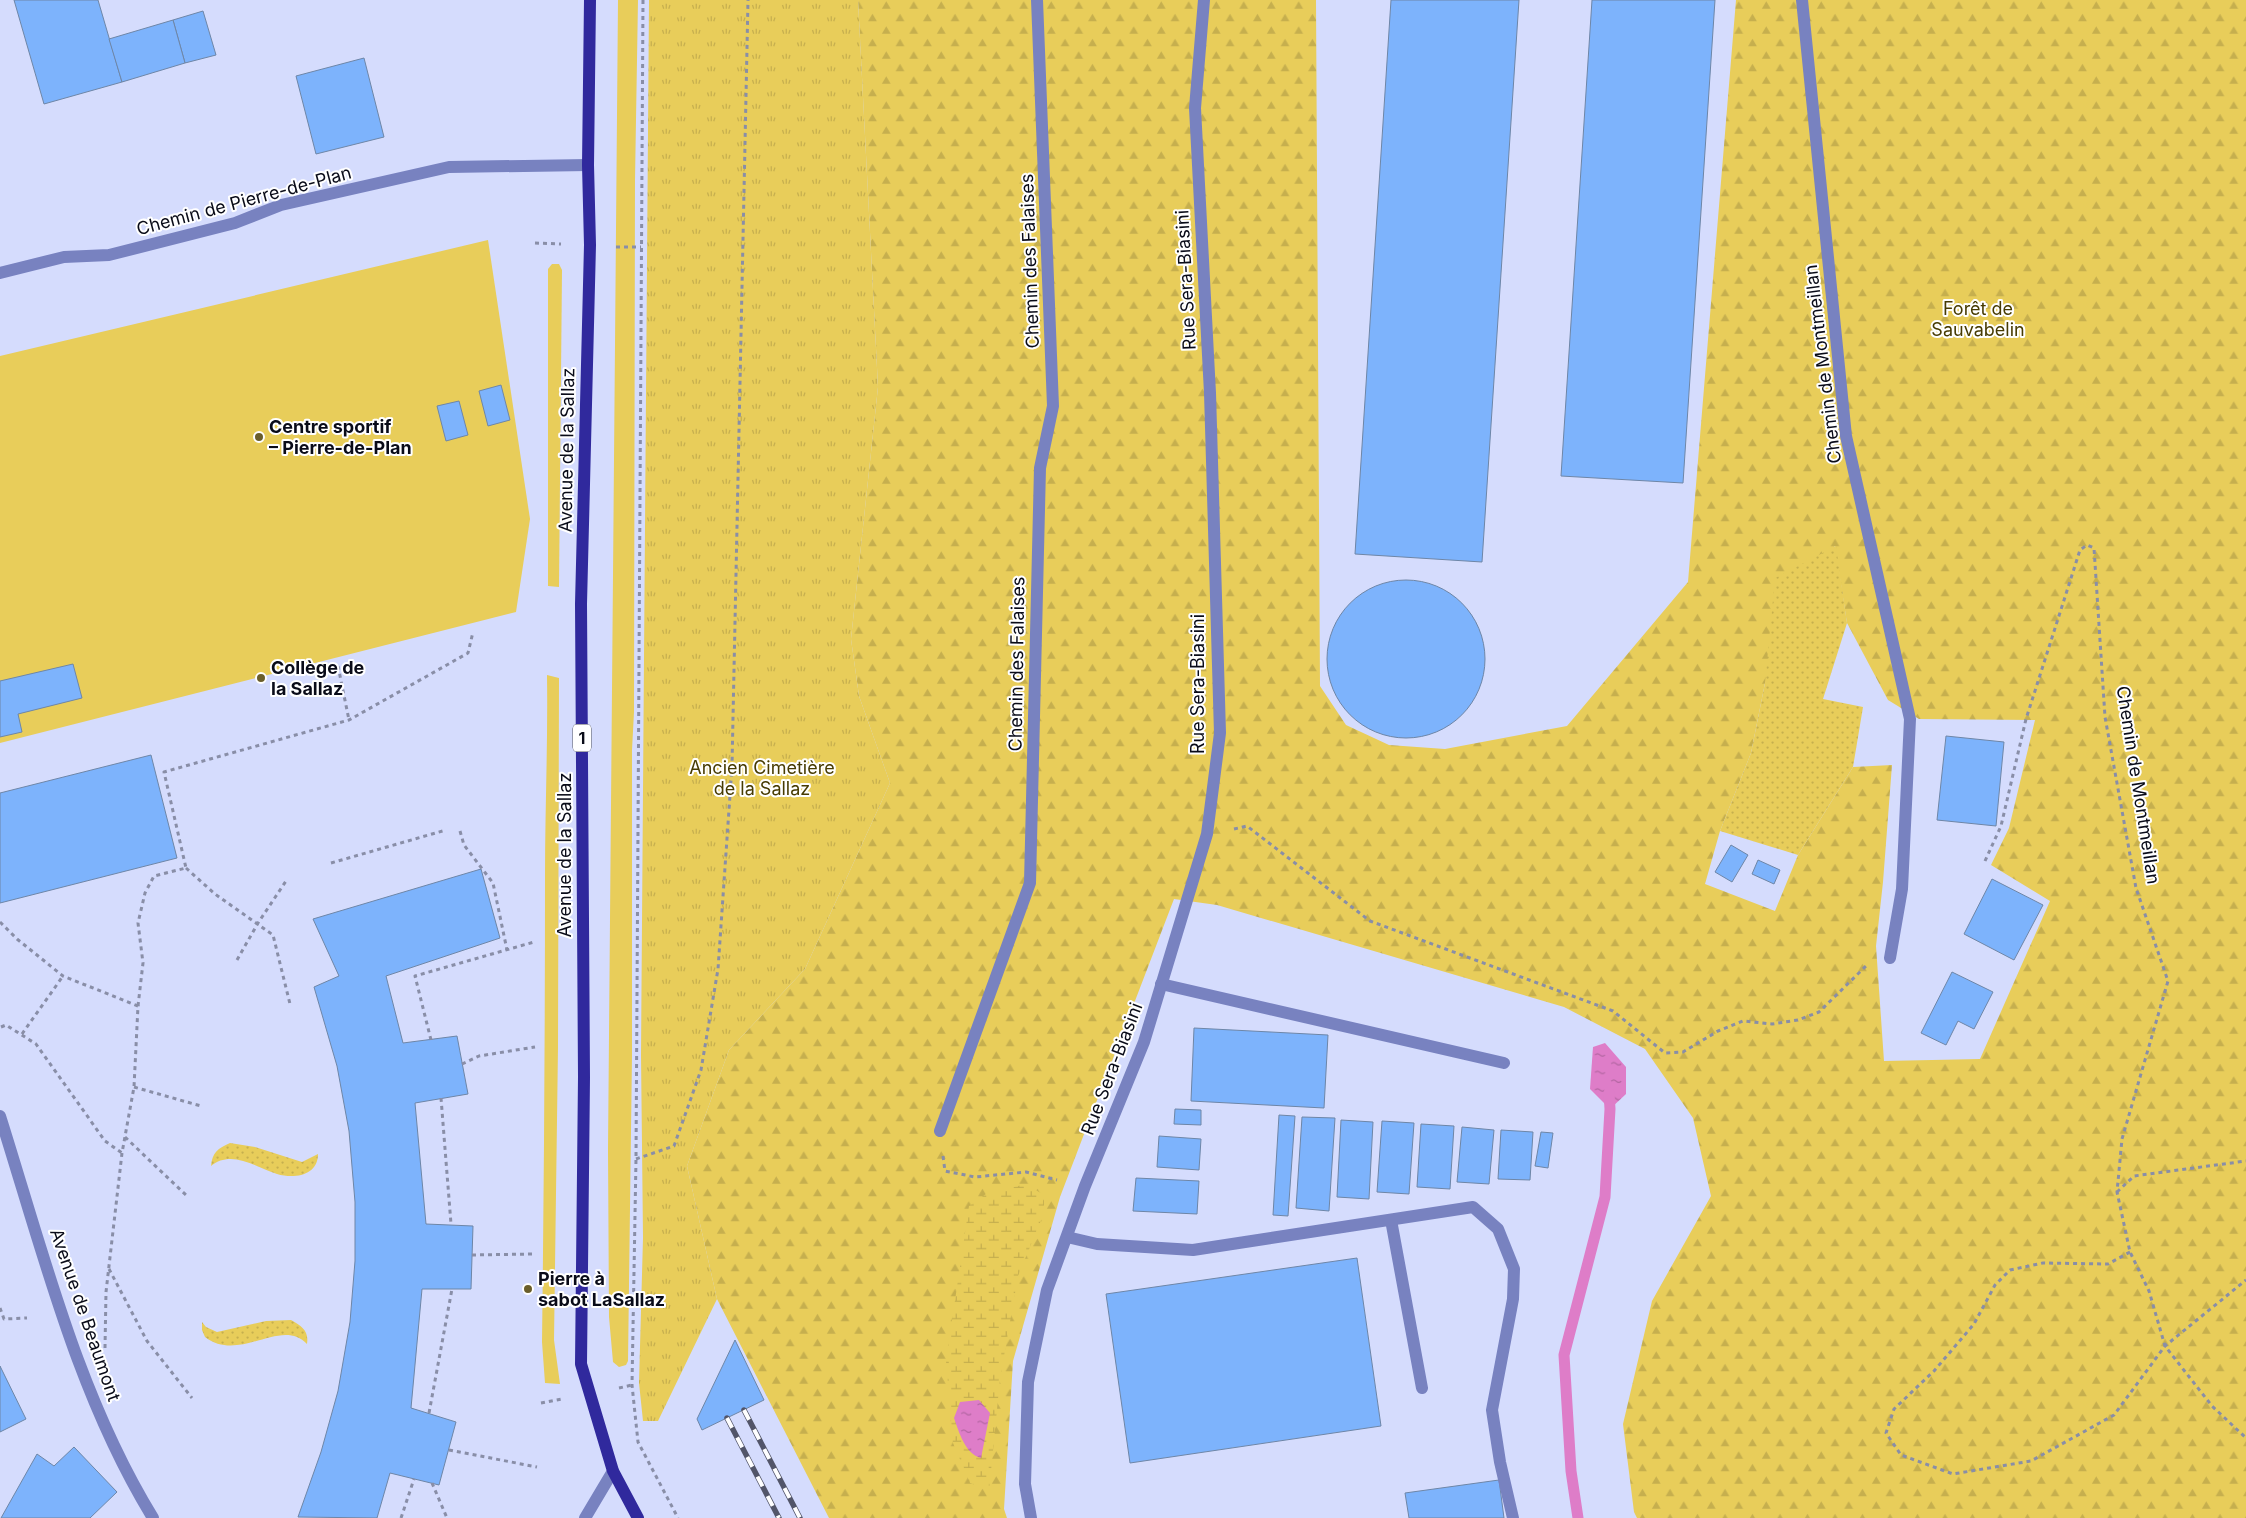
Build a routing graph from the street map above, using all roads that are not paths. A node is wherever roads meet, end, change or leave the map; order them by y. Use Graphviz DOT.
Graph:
graph roads {
  1 [pos="590,0"];
  2 [pos="1038,0"];
  3 [pos="1204,0"];
  4 [pos="1802,0"];
  5 [pos="588,165"];
  6 [pos="0,273"];
  7 [pos="1890,958"];
  8 [pos="1161,984"];
  9 [pos="1504,1063"];
  10 [pos="0,1116"];
  11 [pos="940,1131"];
  12 [pos="1391,1220"];
  13 [pos="1067,1237"];
  14 [pos="1422,1388"];
  15 [pos="612,1471"];
  16 [pos="153,1518"];
  17 [pos="585,1518"];
  18 [pos="638,1518"];
  19 [pos="1031,1518"];
  20 [pos="1514,1518"];
  1 -- 5 [label="main road, Avenue de la Sallaz / 1"];
  2 -- 11 [label="street, Chemin des Falaises"];
  3 -- 8 [label="street, Rue Sera-Biasini"];
  4 -- 7 [label="street, Chemin de Montmeillan"];
  5 -- 6 [label="street, Chemin de Pierre-de-Plan"];
  5 -- 15 [label="main road, Avenue de la Sallaz / 1"];
  8 -- 9 [label="street"];
  8 -- 13 [label="street, Rue Sera-Biasini"];
  10 -- 16 [label="street, Avenue de Beaumont"];
  12 -- 13 [label="street"];
  12 -- 14 [label="street"];
  12 -- 20 [label="street"];
  13 -- 19 [label="street, Rue Sera-Biasini"];
  15 -- 17 [label="street"];
  15 -- 18 [label="main road, 1"];
}
